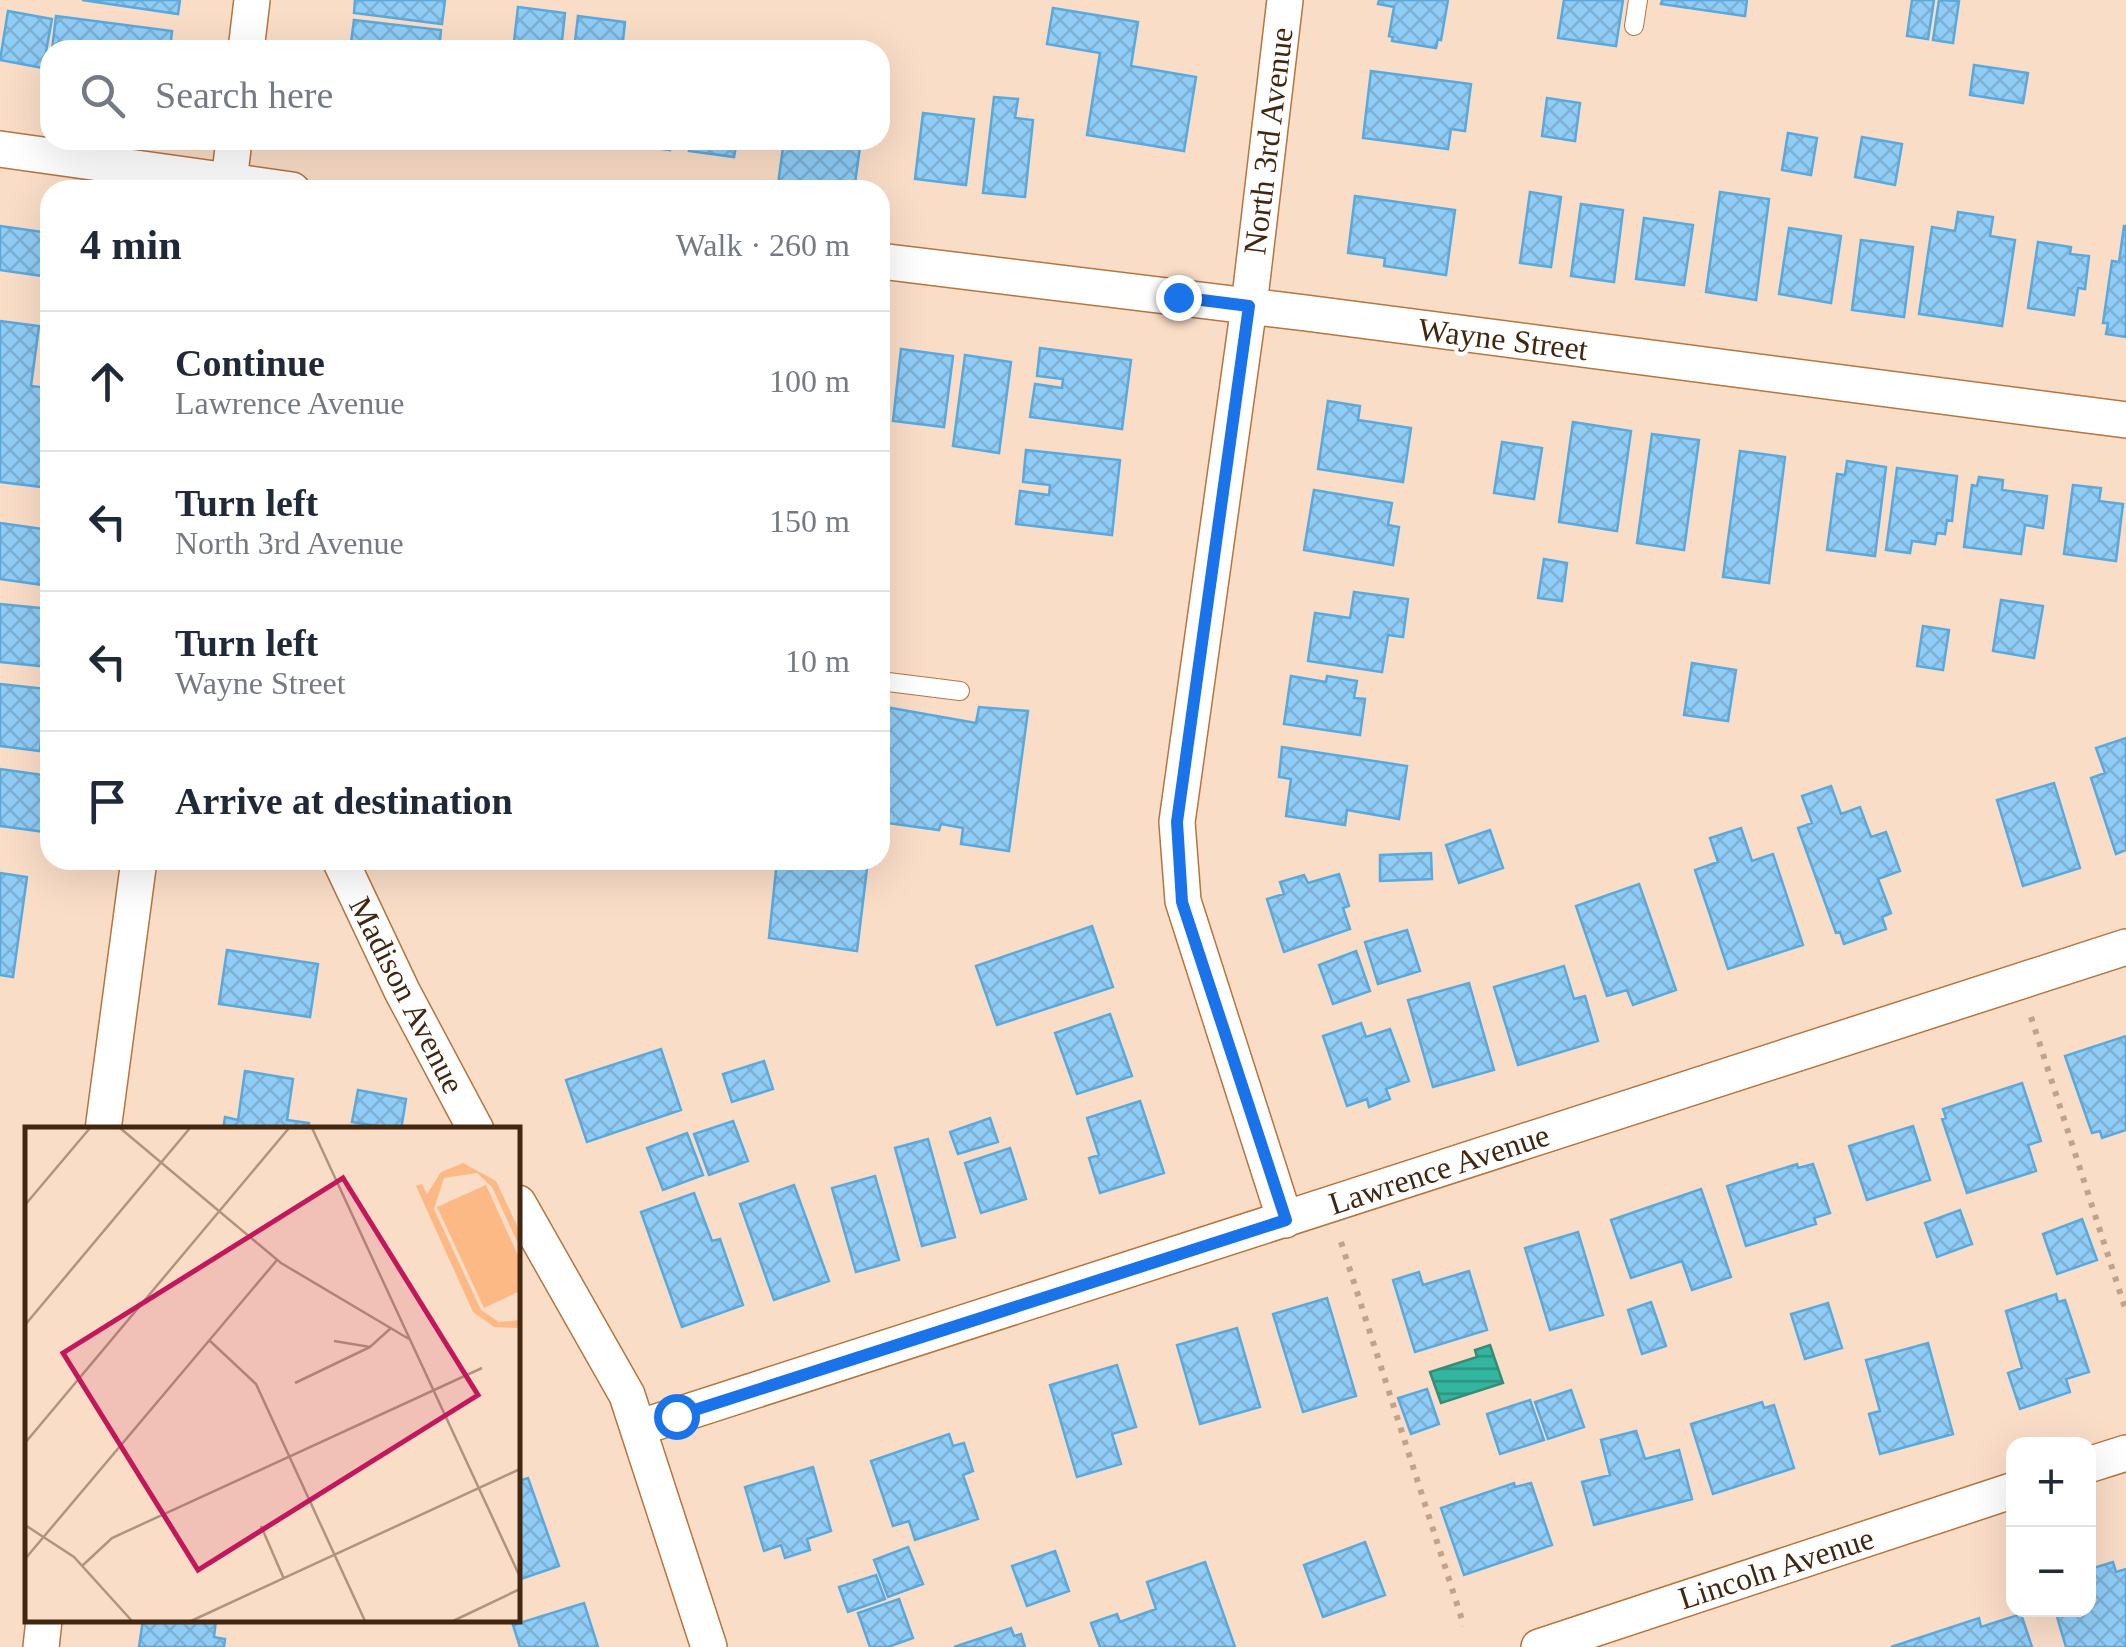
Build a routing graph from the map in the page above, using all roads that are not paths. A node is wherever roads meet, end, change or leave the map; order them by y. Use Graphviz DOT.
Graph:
graph roads {
  1 [pos="252,0"];
  2 [pos="1285,0"];
  3 [pos="1638,0"];
  4 [pos="1634,26"];
  5 [pos="247,40"];
  6 [pos="0,150"];
  7 [pos="233,150"];
  8 [pos="191,180"];
  9 [pos="230,180"];
  10 [pos="890,262"];
  11 [pos="1249,306"];
  12 [pos="2126,420"];
  13 [pos="890,683"];
  14 [pos="960,690"];
  15 [pos="138,870"];
  16 [pos="345,870"];
  17 [pos="2126,947"];
  18 [pos="102,1127"];
  19 [pos="474,1127"];
  20 [pos="520,1207"];
  21 [pos="1286,1220"];
  22 [pos="638,1428"];
  23 [pos="2126,1453"];
  24 [pos="2096,1462"];
  25 [pos="2006,1493"];
  26 [pos="44,1622"];
  27 [pos="41,1647"];
  28 [pos="708,1647"];
  29 [pos="1538,1647"];
  1 -- 5 [label="street"];
  2 -- 11 [label="street, North 3rd Avenue"];
  3 -- 4 [label="lane"];
  6 -- 8 [label="street"];
  7 -- 9 [label="street"];
  10 -- 11 [label="street, Wayne Street"];
  11 -- 12 [label="street, Wayne Street"];
  11 -- 21 [label="street, North 3rd Avenue"];
  13 -- 14 [label="lane"];
  15 -- 18 [label="street"];
  16 -- 19 [label="street, Madison Avenue"];
  17 -- 21 [label="street, Lawrence Avenue"];
  20 -- 22 [label="street"];
  21 -- 22 [label="street, Lawrence Avenue"];
  22 -- 28 [label="street"];
  23 -- 24 [label="street"];
  25 -- 29 [label="street, Lincoln Avenue"];
  26 -- 27 [label="street"];
}
